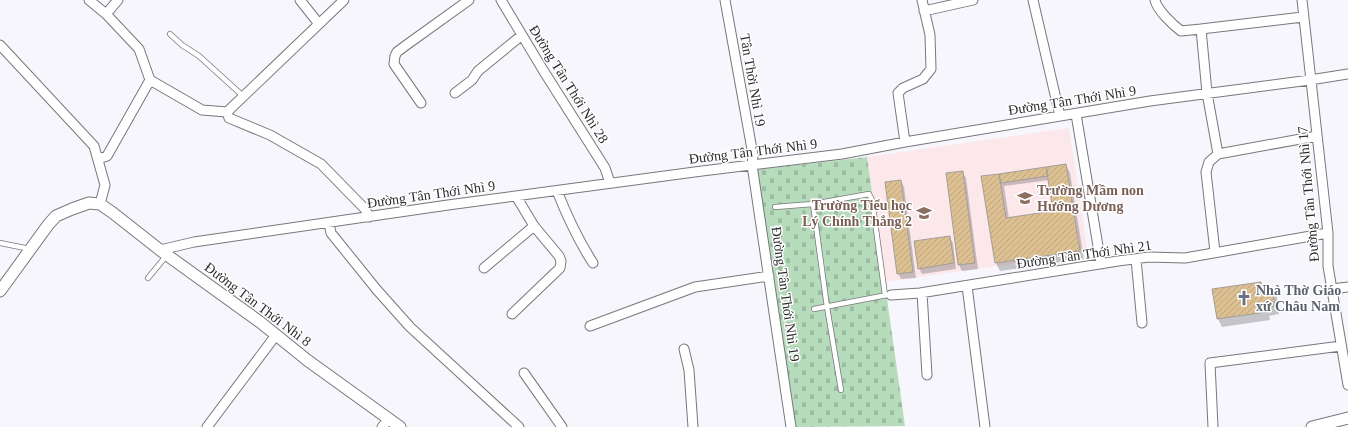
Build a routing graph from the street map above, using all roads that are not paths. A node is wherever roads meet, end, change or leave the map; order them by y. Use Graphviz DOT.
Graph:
graph roads {
  1 [pos="89,0"];
  2 [pos="118,0"];
  3 [pos="300,0"];
  4 [pos="344,0"];
  5 [pos="469,0"];
  6 [pos="501,0"];
  7 [pos="725,0"];
  8 [pos="922,0"];
  9 [pos="972,0"];
  10 [pos="1033,0"];
  11 [pos="1155,0"];
  12 [pos="1302,0"];
  13 [pos="924,11"];
  14 [pos="106,14"];
  15 [pos="1303,17"];
  16 [pos="319,24"];
  17 [pos="1200,29"];
  18 [pos="170,34"];
  19 [pos="522,35"];
  20 [pos="0,45"];
  21 [pos="1348,74"];
  22 [pos="150,80"];
  23 [pos="1310,80"];
  24 [pos="455,93"];
  25 [pos="1207,93"];
  26 [pos="243,96"];
  27 [pos="421,103"];
  28 [pos="227,112"];
  29 [pos="1076,114"];
  30 [pos="1060,116"];
  31 [pos="1317,136"];
  32 [pos="905,142"];
  33 [pos="1218,154"];
  34 [pos="98,159"];
  35 [pos="752,165"];
  36 [pos="610,184"];
  37 [pos="556,191"];
  38 [pos="516,196"];
  39 [pos="100,204"];
  40 [pos="813,204"];
  41 [pos="775,207"];
  42 [pos="369,217"];
  43 [pos="329,222"];
  44 [pos="534,226"];
  45 [pos="1328,232"];
  46 [pos="0,243"];
  47 [pos="30,249"];
  48 [pos="163,252"];
  49 [pos="1215,252"];
  50 [pos="1136,259"];
  51 [pos="593,263"];
  52 [pos="1101,264"];
  53 [pos="484,268"];
  54 [pos="769,276"];
  55 [pos="148,278"];
  56 [pos="967,286"];
  57 [pos="1348,287"];
  58 [pos="1332,289"];
  59 [pos="0,291"];
  60 [pos="922,293"];
  61 [pos="888,295"];
  62 [pos="827,307"];
  63 [pos="814,309"];
  64 [pos="512,314"];
  65 [pos="1142,323"];
  66 [pos="590,326"];
  67 [pos="276,335"];
  68 [pos="1342,346"];
  69 [pos="684,348"];
  70 [pos="524,373"];
  71 [pos="927,375"];
  72 [pos="1348,385"];
  73 [pos="841,390"];
  74 [pos="1348,418"];
  75 [pos="386,423"];
  76 [pos="1326,425"];
  77 [pos="207,427"];
  78 [pos="400,427"];
  79 [pos="519,427"];
  80 [pos="562,427"];
  81 [pos="693,427"];
  82 [pos="791,427"];
  83 [pos="986,427"];
  84 [pos="1212,427"];
  85 [pos="1312,427"];
  1 -- 14 [label="street"];
  2 -- 14 [label="street"];
  3 -- 16 [label="street"];
  4 -- 16 [label="street"];
  5 -- 27 [label="street"];
  6 -- 19 [label="street, Đường Tân Thới Nhì 28"];
  7 -- 35 [label="street, Tân Thời Nhì 19"];
  8 -- 13 [label="street"];
  9 -- 13 [label="street"];
  10 -- 30 [label="street"];
  11 -- 17 [label="street"];
  12 -- 15 [label="street, Đường Tân Thới Nhì 17"];
  13 -- 32 [label="street"];
  14 -- 22 [label="street"];
  15 -- 17 [label="street"];
  15 -- 23 [label="street, Đường Tân Thới Nhì 17"];
  16 -- 26 [label="street"];
  17 -- 25 [label="street"];
  18 -- 26 [label="lane"];
  19 -- 24 [label="street"];
  19 -- 36 [label="street, Đường Tân Thới Nhì 28"];
  20 -- 34 [label="street"];
  21 -- 23 [label="street, Đường Tân Thới Nhì 9"];
  22 -- 28 [label="street"];
  22 -- 34 [label="street"];
  23 -- 25 [label="street, Đường Tân Thới Nhì 9"];
  23 -- 31 [label="street, Đường Tân Thới Nhì 17"];
  25 -- 29 [label="street, Đường Tân Thới Nhì 9"];
  25 -- 33 [label="street"];
  26 -- 28 [label="street"];
  28 -- 42 [label="street"];
  29 -- 30 [label="street, Đường Tân Thới Nhì 9"];
  29 -- 52 [label="street"];
  30 -- 32 [label="street, Đường Tân Thới Nhì 9"];
  31 -- 33 [label="street"];
  31 -- 45 [label="street, Đường Tân Thới Nhì 17"];
  32 -- 35 [label="street, Đường Tân Thới Nhì 9"];
  33 -- 49 [label="street"];
  34 -- 39 [label="street"];
  35 -- 36 [label="street, Đường Tân Thới Nhì 9"];
  35 -- 54 [label="street, Đường Tân Thới Nhì 19"];
  36 -- 37 [label="street, Đường Tân Thới Nhì 9"];
  37 -- 38 [label="street, Đường Tân Thới Nhì 9"];
  37 -- 51 [label="street"];
  38 -- 42 [label="street, Đường Tân Thới Nhì 9"];
  38 -- 44 [label="street"];
  39 -- 47 [label="street"];
  39 -- 48 [label="street, Đường Tân Thới Nhì 8"];
  40 -- 41 [label="lane"];
  40 -- 61 [label="lane"];
  40 -- 62 [label="lane"];
  42 -- 43 [label="street, Đường Tân Thới Nhì 9"];
  43 -- 48 [label="street, Đường Tân Thới Nhì 9"];
  43 -- 79 [label="street"];
  44 -- 53 [label="street"];
  44 -- 64 [label="street"];
  45 -- 49 [label="street, Đường Tân Thới Nhì 21"];
  45 -- 58 [label="street, Đường Tân Thới Nhì 17"];
  46 -- 47 [label="lane"];
  47 -- 59 [label="street"];
  48 -- 55 [label="lane"];
  48 -- 67 [label="street, Đường Tân Thới Nhì 8"];
  49 -- 50 [label="street, Đường Tân Thới Nhì 21"];
  50 -- 52 [label="street, Đường Tân Thới Nhì 21"];
  50 -- 65 [label="street"];
  52 -- 56 [label="street, Đường Tân Thới Nhì 21"];
  54 -- 66 [label="street"];
  54 -- 82 [label="street, Đường Tân Thới Nhì 19"];
  56 -- 60 [label="street, Đường Tân Thới Nhì 21"];
  56 -- 83 [label="street"];
  57 -- 58 [label="street"];
  58 -- 68 [label="street, Đường Tân Thới Nhì 17"];
  60 -- 61 [label="street, Đường Tân Thới Nhì 21"];
  60 -- 71 [label="street"];
  61 -- 62 [label="lane"];
  62 -- 63 [label="lane"];
  62 -- 73 [label="lane"];
  67 -- 75 [label="street, Đường Tân Thới Nhì 8"];
  67 -- 77 [label="street"];
  68 -- 72 [label="street, Đường Tân Thới Nhì 17"];
  68 -- 84 [label="street"];
  69 -- 81 [label="street"];
  70 -- 80 [label="street"];
  74 -- 76 [label="street"];
  75 -- 78 [label="street, Đường Tân Thới Nhì 8"];
  76 -- 85 [label="street"];
}
